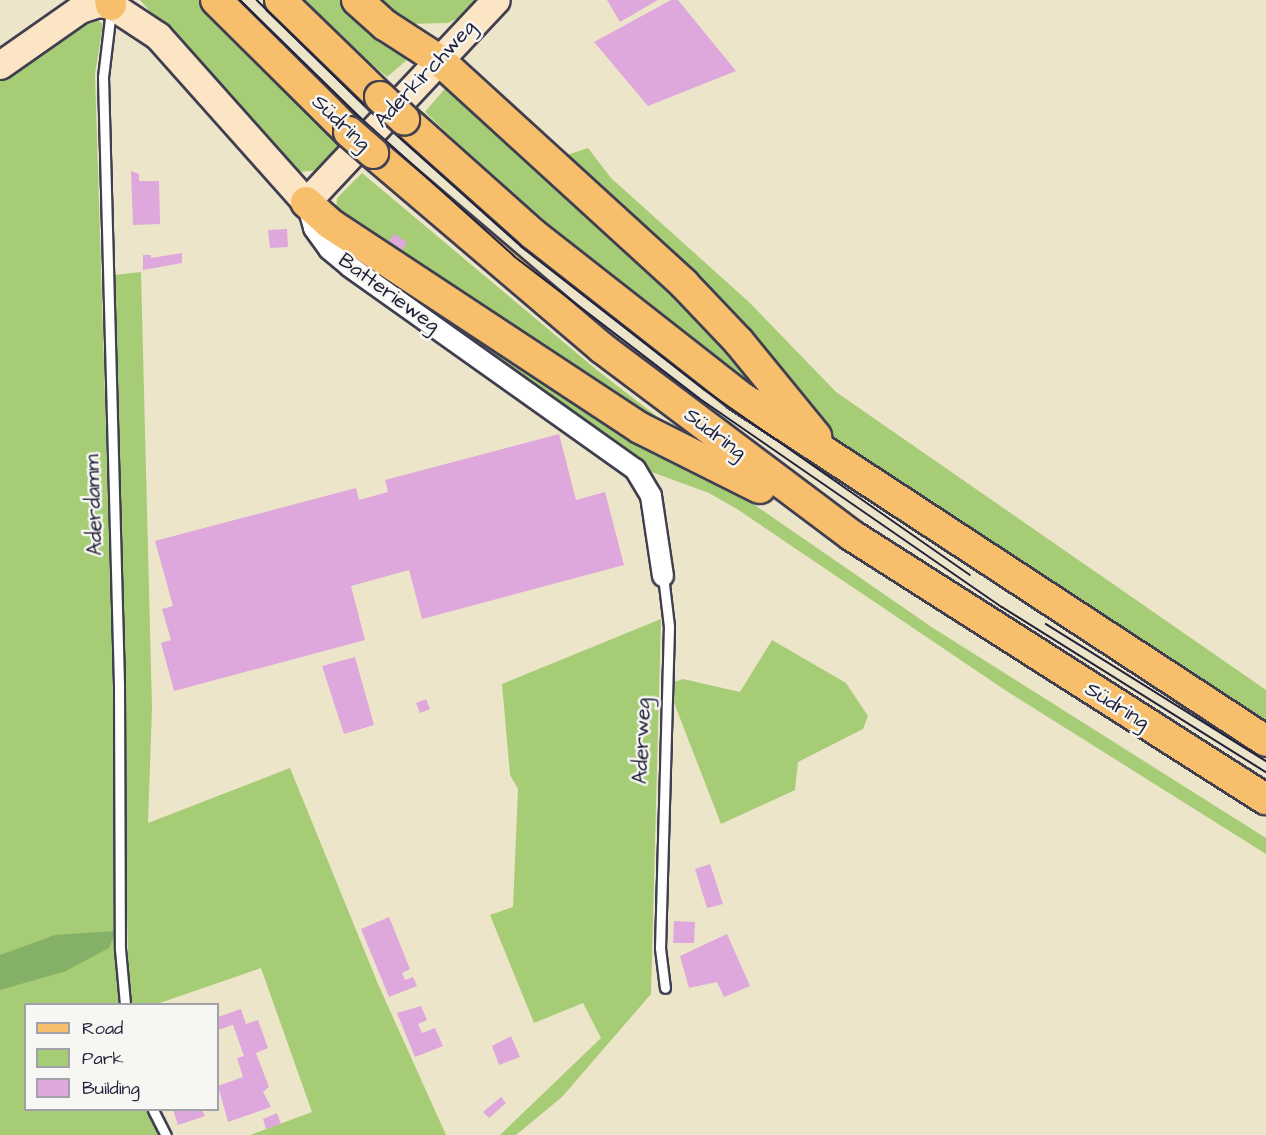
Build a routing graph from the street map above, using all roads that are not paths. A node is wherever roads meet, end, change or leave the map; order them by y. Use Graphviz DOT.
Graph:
graph roads {
  1 [pos="216,0"];
  2 [pos="280,0"];
  3 [pos="357,0"];
  4 [pos="99,3"];
  5 [pos="489,3"];
  6 [pos="439,60"];
  7 [pos="0,65"];
  8 [pos="306,202"];
  9 [pos="842,466"];
  10 [pos="651,496"];
  11 [pos="851,535"];
  12 [pos="663,576"];
  13 [pos="1266,741"];
  14 [pos="1266,799"];
  15 [pos="665,988"];
  16 [pos="125,1003"];
  17 [pos="154,1111"];
  18 [pos="166,1135"];
  1 -- 11 [label="main road, Südring, bridge"];
  2 -- 9 [label="main road, bridge"];
  3 -- 6 [label="main road"];
  4 -- 7 [label="street"];
  4 -- 8 [label="street, Batterieweg"];
  4 -- 16 [label="lane, Aderdamm"];
  5 -- 6 [label="street, Aderkirchweg"];
  6 -- 8 [label="street, Aderkirchweg"];
  6 -- 9 [label="main road"];
  8 -- 10 [label="street, Batterieweg"];
  8 -- 11 [label="main road"];
  9 -- 13 [label="main road"];
  10 -- 12 [label="street, Aderweg"];
  11 -- 14 [label="main road, Südring"];
  12 -- 15 [label="lane, Aderweg"];
  17 -- 18 [label="lane"];
}
